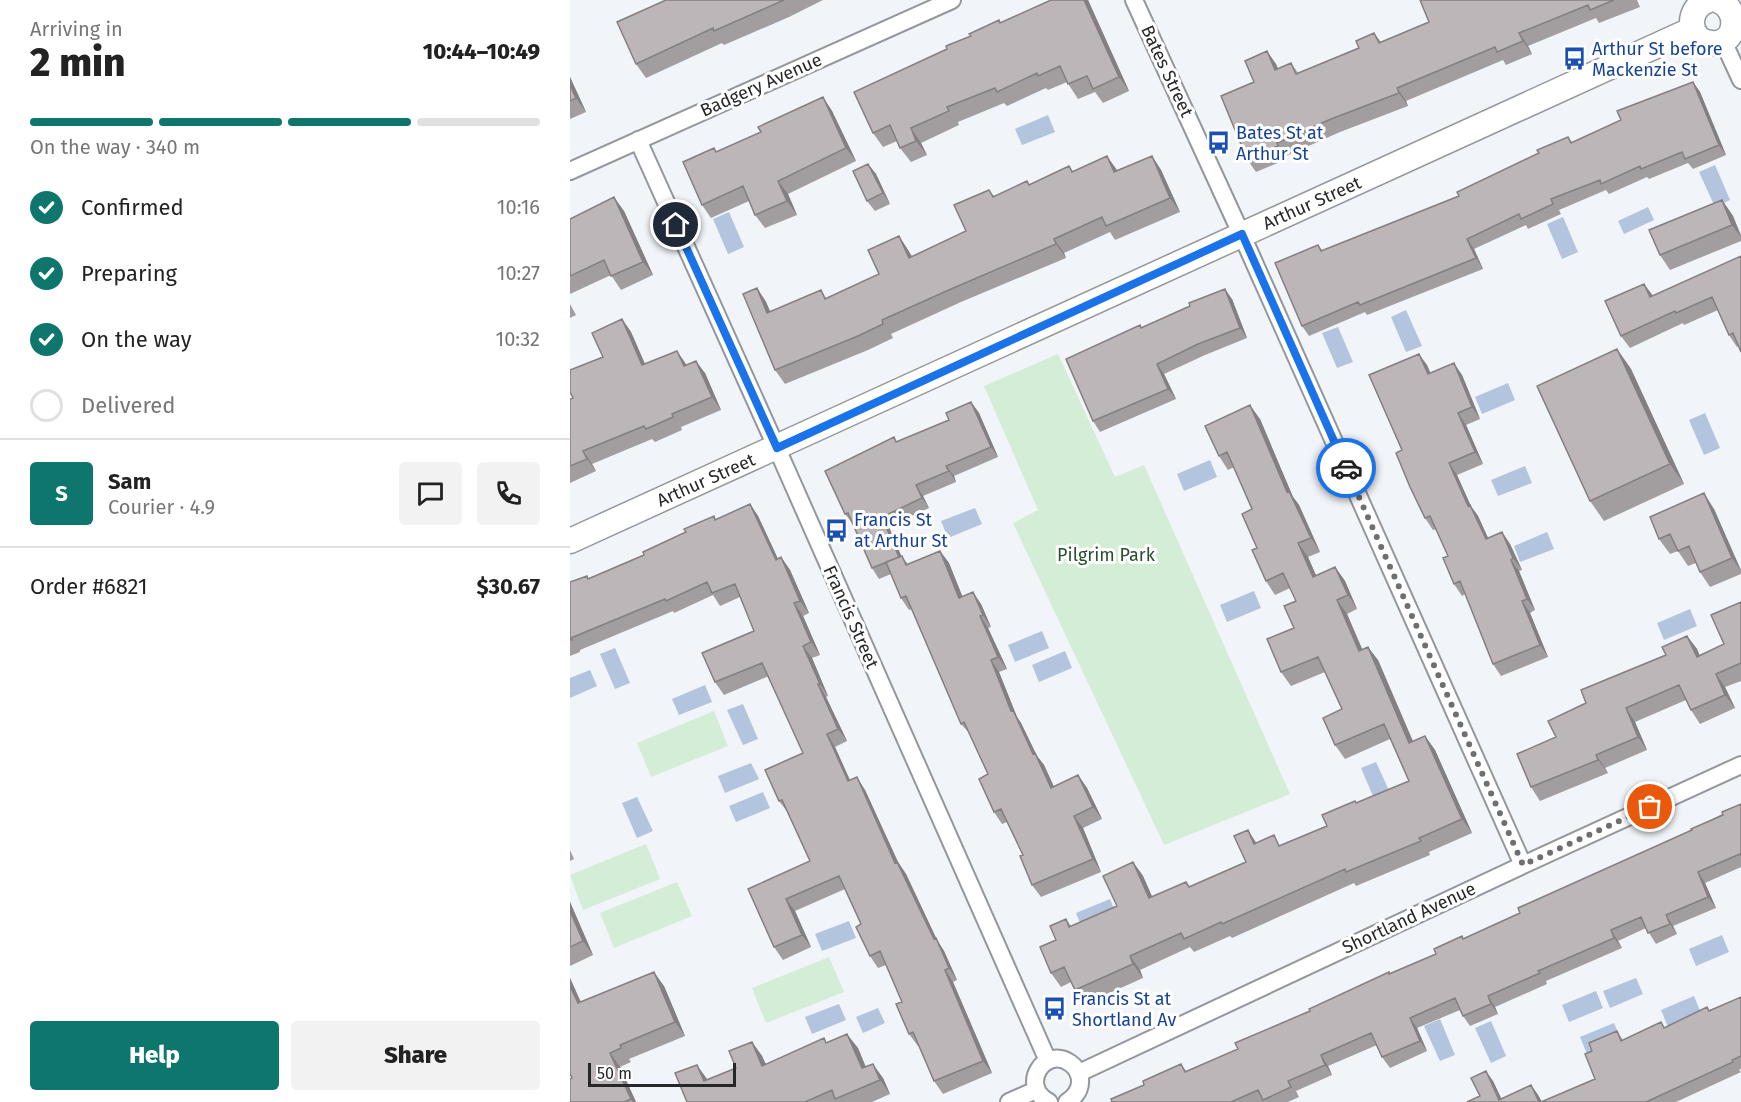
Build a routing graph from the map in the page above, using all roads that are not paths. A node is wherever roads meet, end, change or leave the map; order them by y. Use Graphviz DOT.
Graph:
graph roads {
  1 [pos="952,0"];
  2 [pos="1134,0"];
  3 [pos="1718,4"];
  4 [pos="1693,29"];
  5 [pos="1724,41"];
  6 [pos="1741,80"];
  7 [pos="638,140"];
  8 [pos="570,171"];
  9 [pos="1242,234"];
  10 [pos="777,448"];
  11 [pos="570,541"];
  12 [pos="1741,765"];
  13 [pos="1523,865"];
  14 [pos="1048,1061"];
  15 [pos="1078,1073"];
  16 [pos="1036,1090"];
  17 [pos="1008,1102"];
  18 [pos="1048,1102"];
  19 [pos="1067,1102"];
  1 -- 7 [label="street, Badgery Avenue"];
  2 -- 9 [label="street, Bates Street"];
  3 -- 4 [label="main road"];
  3 -- 5 [label="main road"];
  4 -- 5 [label="main road"];
  4 -- 9 [label="main road, Arthur Street"];
  5 -- 6 [label="street"];
  7 -- 8 [label="street, Badgery Avenue"];
  7 -- 10 [label="street, Francis Street"];
  9 -- 10 [label="main road, Arthur Street"];
  9 -- 13 [label="street, Bates Street"];
  10 -- 11 [label="main road, Arthur Street"];
  10 -- 14 [label="street, Francis Street"];
  12 -- 13 [label="street, Shortland Avenue"];
  13 -- 15 [label="street, Shortland Avenue"];
  14 -- 15 [label="street"];
  14 -- 16 [label="street"];
  15 -- 19 [label="street"];
  16 -- 17 [label="street"];
  16 -- 18 [label="street"];
}
